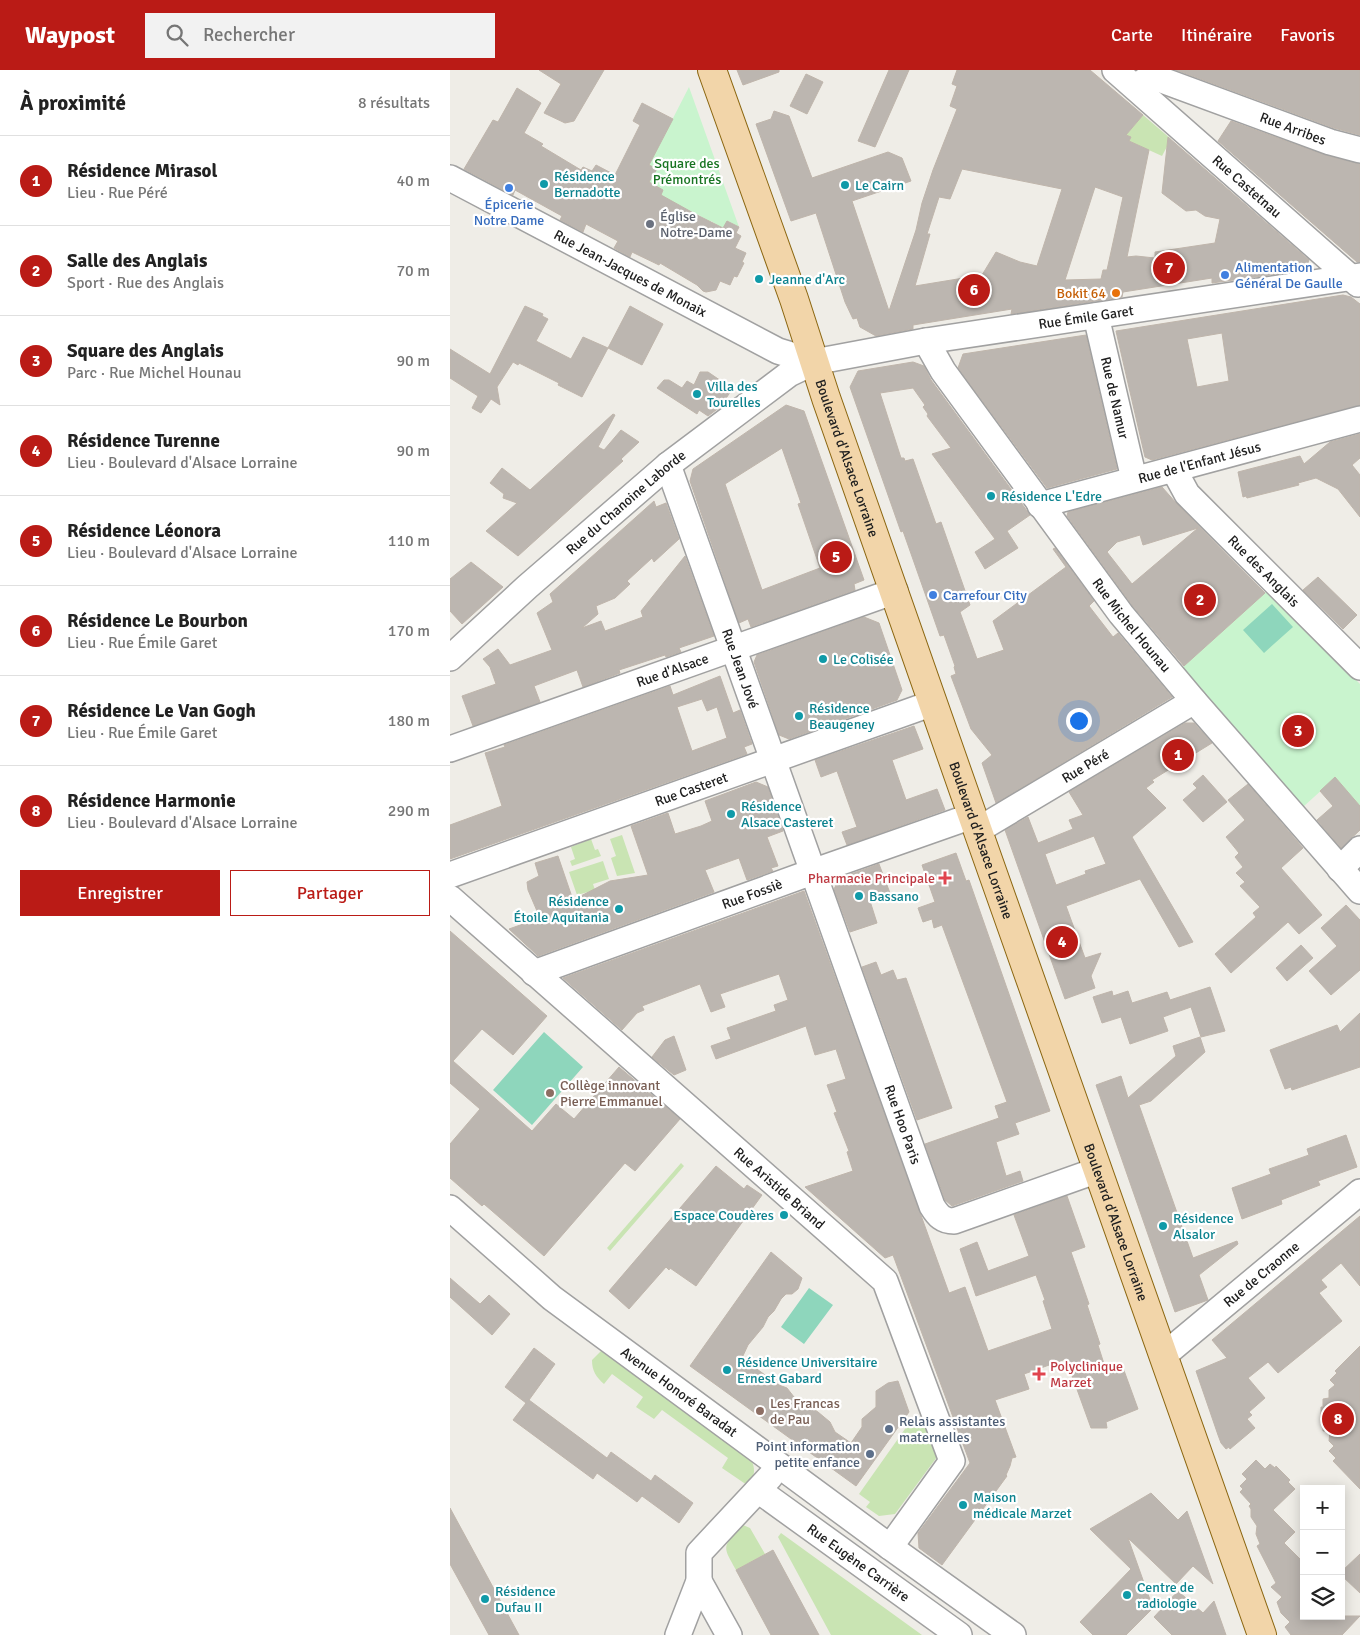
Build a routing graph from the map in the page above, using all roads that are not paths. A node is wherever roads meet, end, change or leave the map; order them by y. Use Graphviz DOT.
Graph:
graph roads {
  1 [pos="712,70"];
  2 [pos="1115,70"];
  3 [pos="1136,87"];
  4 [pos="1360,150"];
  5 [pos="450,178"];
  6 [pos="1357,280"];
  7 [pos="1096,316"];
  8 [pos="926,341"];
  9 [pos="814,362"];
  10 [pos="1360,419"];
  11 [pos="668,466"];
  12 [pos="1174,470"];
  13 [pos="1134,479"];
  14 [pos="1040,505"];
  15 [pos="895,591"];
  16 [pos="734,648"];
  17 [pos="450,658"];
  18 [pos="1360,667"];
  19 [pos="1194,702"];
  20 [pos="933,703"];
  21 [pos="450,749"];
  22 [pos="774,760"];
  23 [pos="975,823"];
  24 [pos="1360,849"];
  25 [pos="1340,869"];
  26 [pos="814,871"];
  27 [pos="450,875"];
  28 [pos="1360,891"];
  29 [pos="450,898"];
  30 [pos="534,973"];
  31 [pos="1098,1170"];
  32 [pos="1360,1192"];
  33 [pos="450,1208"];
  34 [pos="1163,1356"];
  35 [pos="780,1466"];
  36 [pos="758,1490"];
  37 [pos="890,1547"];
  38 [pos="699,1581"];
  39 [pos="1257,1627"];
  40 [pos="678,1635"];
  41 [pos="729,1635"];
  42 [pos="959,1635"];
  43 [pos="1013,1635"];
  1 -- 9 [label="main road, Boulevard d'Alsace Lorraine"];
  2 -- 3 [label="street, Rue Castetnau"];
  3 -- 4 [label="street, Rue Arribes"];
  3 -- 6 [label="street, Rue Castetnau"];
  5 -- 9 [label="street, Rue Jean-Jacques de Monaix"];
  6 -- 7 [label="street, Rue Émile Garet"];
  7 -- 8 [label="street, Rue Émile Garet"];
  7 -- 13 [label="street, Rue de Namur"];
  8 -- 9 [label="street, Rue Émile Garet"];
  8 -- 14 [label="street, Rue Michel Hounau"];
  9 -- 11 [label="street, Rue du Chanoine Laborde"];
  9 -- 15 [label="main road, Boulevard d'Alsace Lorraine"];
  10 -- 12 [label="street, Rue de l'Enfant Jésus"];
  11 -- 16 [label="street, Rue Jean Jové"];
  11 -- 17 [label="street, Rue du Chanoine Laborde"];
  12 -- 13 [label="street, Rue de l'Enfant Jésus"];
  12 -- 18 [label="street, Rue des Anglais"];
  13 -- 14 [label="street, Rue de l'Enfant Jésus"];
  14 -- 19 [label="street, Rue Michel Hounau"];
  15 -- 16 [label="street, Rue d'Alsace"];
  15 -- 20 [label="main road, Boulevard d'Alsace Lorraine"];
  16 -- 21 [label="street, Rue d'Alsace"];
  16 -- 22 [label="street, Rue Jean Jové"];
  19 -- 23 [label="street, Rue Péré"];
  19 -- 25 [label="street, Rue Michel Hounau"];
  20 -- 22 [label="street, Rue Casteret"];
  20 -- 23 [label="main road, Boulevard d'Alsace Lorraine"];
  22 -- 26 [label="street, Rue Jean Jové"];
  22 -- 27 [label="street, Rue Casteret"];
  23 -- 26 [label="street, Rue Fossiè"];
  23 -- 31 [label="main road, Boulevard d'Alsace Lorraine"];
  24 -- 25 [label="street"];
  25 -- 28 [label="street, Rue Michel Hounau"];
  26 -- 30 [label="street, Rue Fossiè"];
  26 -- 31 [label="street, Rue Hoo Paris"];
  29 -- 30 [label="street, Rue Aristide Briand"];
  30 -- 37 [label="street, Rue Aristide Briand"];
  31 -- 34 [label="main road, Boulevard d'Alsace Lorraine"];
  32 -- 34 [label="street, Rue de Craonne"];
  33 -- 35 [label="street, Avenue Honoré Baradat"];
  34 -- 39 [label="main road, Boulevard d'Alsace Lorraine"];
  35 -- 36 [label="street"];
  35 -- 37 [label="street, Avenue Honoré Baradat"];
  36 -- 38 [label="street"];
  36 -- 42 [label="street, Rue Eugène Carrière"];
  37 -- 43 [label="street, Avenue Honoré Baradat"];
  38 -- 40 [label="street"];
  38 -- 41 [label="street"];
}
